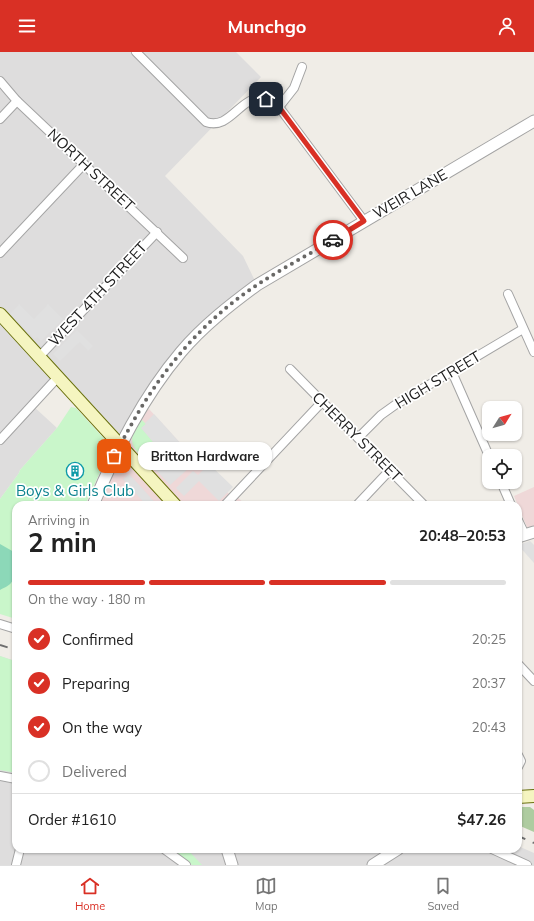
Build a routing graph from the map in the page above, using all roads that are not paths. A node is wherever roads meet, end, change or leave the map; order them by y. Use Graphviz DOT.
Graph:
graph roads {
  1 [pos="136,52"];
  2 [pos="302,67"];
  3 [pos="0,81"];
  4 [pos="17,101"];
  5 [pos="279,107"];
  6 [pos="0,119"];
  7 [pos="534,121"];
  8 [pos="84,164"];
  9 [pos="364,221"];
  10 [pos="157,232"];
  11 [pos="0,253"];
  12 [pos="183,258"];
  13 [pos="508,294"];
  14 [pos="0,315"];
  15 [pos="523,329"];
  16 [pos="534,352"];
  17 [pos="39,356"];
  18 [pos="290,369"];
  19 [pos="452,372"];
  20 [pos="58,377"];
  21 [pos="322,402"];
  22 [pos="358,438"];
  23 [pos="0,440"];
  24 [pos="120,445"];
  25 [pos="486,449"];
  26 [pos="390,470"];
  27 [pos="504,489"];
  28 [pos="95,501"];
  29 [pos="171,501"];
  30 [pos="229,501"];
  31 [pos="361,501"];
  32 [pos="420,501"];
  33 [pos="509,501"];
  34 [pos="0,624"];
  35 [pos="12,628"];
  36 [pos="522,668"];
  37 [pos="534,681"];
  38 [pos="0,776"];
  39 [pos="12,778"];
  40 [pos="534,796"];
  41 [pos="522,797"];
  42 [pos="19,853"];
  43 [pos="170,853"];
  44 [pos="228,853"];
  45 [pos="392,853"];
  46 [pos="501,853"];
  47 [pos="16,865"];
  48 [pos="186,865"];
  49 [pos="232,865"];
  50 [pos="373,865"];
  51 [pos="527,865"];
  1 -- 5 [label="street"];
  2 -- 5 [label="street"];
  3 -- 4 [label="street, NORTH STREET"];
  4 -- 6 [label="street"];
  4 -- 8 [label="street, NORTH STREET"];
  5 -- 9 [label="street"];
  7 -- 9 [label="street, WEIR LANE"];
  8 -- 10 [label="street, NORTH STREET"];
  8 -- 11 [label="street"];
  9 -- 24 [label="street, WEIR LANE"];
  10 -- 12 [label="street, NORTH STREET"];
  10 -- 17 [label="street, WEST 4TH STREET"];
  13 -- 15 [label="street"];
  14 -- 17 [label="main road"];
  15 -- 16 [label="street"];
  15 -- 19 [label="street, HIGH STREET"];
  17 -- 20 [label="main road"];
  18 -- 21 [label="street, CHERRY STREET"];
  19 -- 22 [label="street, HIGH STREET"];
  19 -- 25 [label="street"];
  20 -- 23 [label="street"];
  20 -- 24 [label="main road"];
  21 -- 22 [label="street, CHERRY STREET"];
  21 -- 30 [label="street"];
  22 -- 26 [label="street, CHERRY STREET"];
  24 -- 28 [label="street, WEIR LANE"];
  24 -- 29 [label="main road"];
  26 -- 31 [label="street"];
  26 -- 32 [label="street, CHERRY STREET"];
  27 -- 33 [label="street"];
  34 -- 35 [label="street"];
  36 -- 37 [label="street"];
  38 -- 39 [label="street"];
  40 -- 41 [label="main road"];
  42 -- 47 [label="street"];
  43 -- 48 [label="street"];
  44 -- 49 [label="street"];
  45 -- 50 [label="street"];
  46 -- 51 [label="street"];
}
